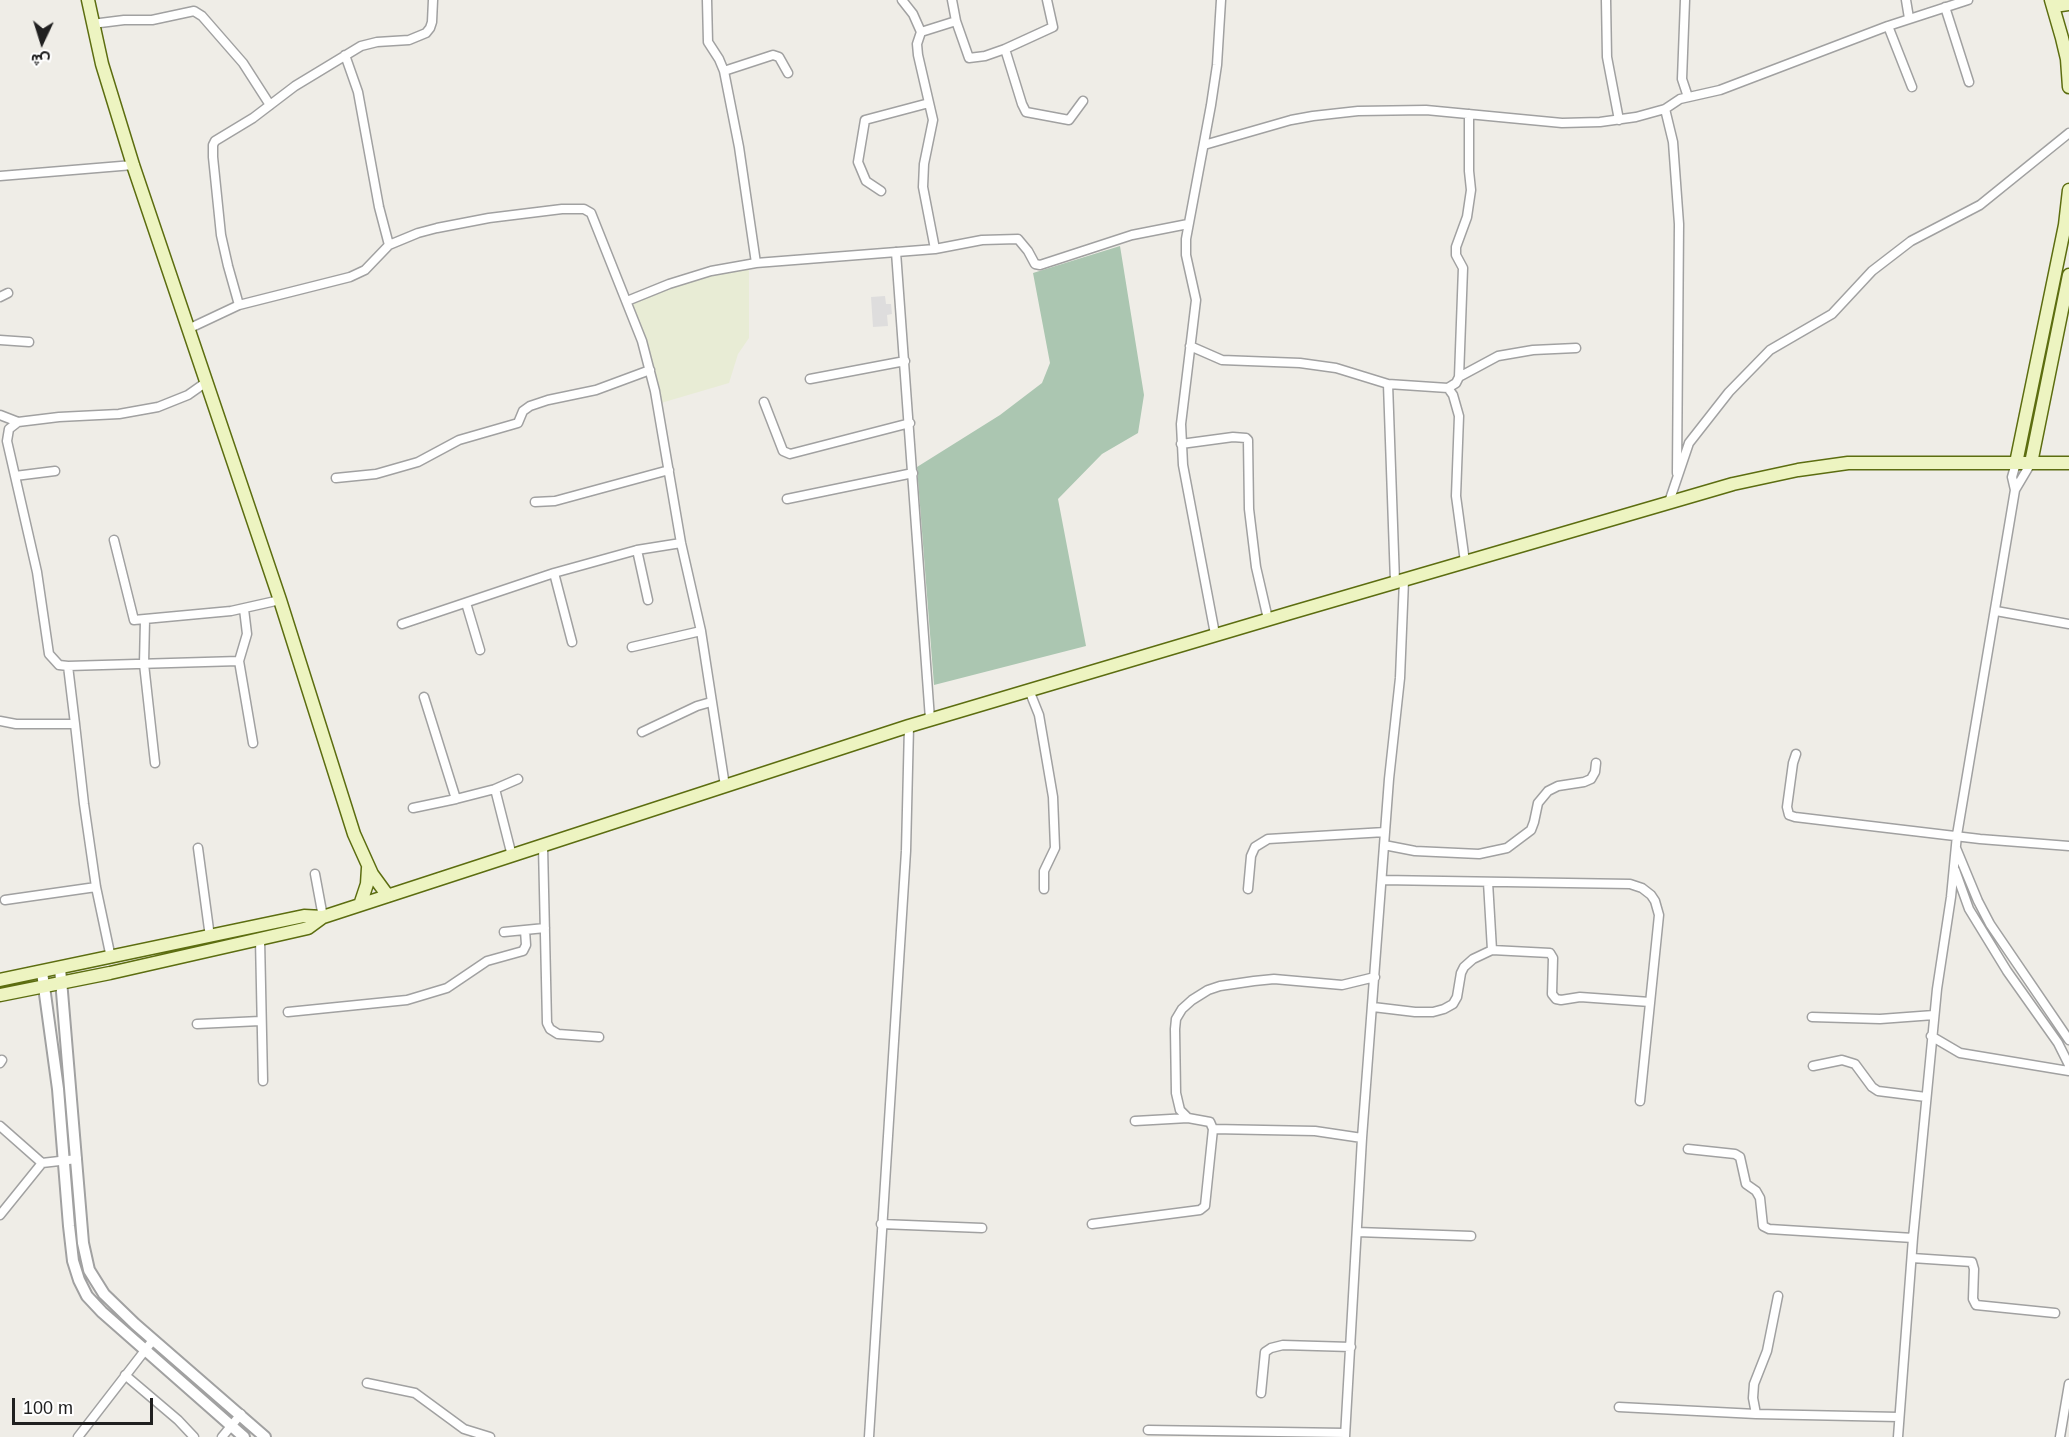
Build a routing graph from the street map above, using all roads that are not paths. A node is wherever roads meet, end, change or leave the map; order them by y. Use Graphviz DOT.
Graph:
graph roads {
  1 [pos="88,0"];
  2 [pos="433,0"];
  3 [pos="707,0"];
  4 [pos="902,0"];
  5 [pos="952,0"];
  6 [pos="1047,0"];
  7 [pos="1221,0"];
  8 [pos="1606,0"];
  9 [pos="1685,0"];
  10 [pos="1906,0"];
  11 [pos="1968,0"];
  12 [pos="2062,4"];
  13 [pos="1945,7"];
  14 [pos="1909,18"];
  15 [pos="956,21"];
  16 [pos="92,24"];
  17 [pos="1888,26"];
  18 [pos="921,32"];
  19 [pos="1005,49"];
  20 [pos="345,55"];
  21 [pos="724,71"];
  22 [pos="788,73"];
  23 [pos="1969,82"];
  24 [pos="1912,87"];
  25 [pos="2069,87"];
  26 [pos="1688,97"];
  27 [pos="1083,101"];
  28 [pos="929,103"];
  29 [pos="270,105"];
  30 [pos="1665,109"];
  31 [pos="1469,114"];
  32 [pos="1619,120"];
  33 [pos="2069,134"];
  34 [pos="1204,146"];
  35 [pos="133,165"];
  36 [pos="0,176"];
  37 [pos="2069,190"];
  38 [pos="881,191"];
  39 [pos="1188,224"];
  40 [pos="390,245"];
  41 [pos="935,249"];
  42 [pos="896,252"];
  43 [pos="756,263"];
  44 [pos="2069,274"];
  45 [pos="627,301"];
  46 [pos="239,305"];
  47 [pos="188,329"];
  48 [pos="0,340"];
  49 [pos="29,342"];
  50 [pos="1190,346"];
  51 [pos="1576,348"];
  52 [pos="904,361"];
  53 [pos="650,370"];
  54 [pos="1459,377"];
  55 [pos="810,379"];
  56 [pos="205,383"];
  57 [pos="1388,384"];
  58 [pos="1448,388"];
  59 [pos="764,402"];
  60 [pos="0,415"];
  61 [pos="18,422"];
  62 [pos="910,423"];
  63 [pos="1181,444"];
  64 [pos="11,459"];
  65 [pos="0,461"];
  66 [pos="2016,463"];
  67 [pos="2031,463"];
  68 [pos="2069,463"];
  69 [pos="669,470"];
  70 [pos="55,471"];
  71 [pos="914,473"];
  72 [pos="15,476"];
  73 [pos="336,478"];
  74 [pos="1677,479"];
  75 [pos="2015,490"];
  76 [pos="788,499"];
  77 [pos="535,502"];
  78 [pos="1669,502"];
  79 [pos="114,540"];
  80 [pos="681,543"];
  81 [pos="637,550"];
  82 [pos="1465,562"];
  83 [pos="554,573"];
  84 [pos="1400,581"];
  85 [pos="280,600"];
  86 [pos="648,600"];
  87 [pos="466,603"];
  88 [pos="244,609"];
  89 [pos="1996,611"];
  90 [pos="1268,619"];
  91 [pos="145,620"];
  92 [pos="402,624"];
  93 [pos="2069,624"];
  94 [pos="701,631"];
  95 [pos="1215,634"];
  96 [pos="572,642"];
  97 [pos="632,647"];
  98 [pos="480,650"];
  99 [pos="239,661"];
  100 [pos="144,664"];
  101 [pos="68,666"];
  102 [pos="1029,690"];
  103 [pos="424,697"];
  104 [pos="711,702"];
  105 [pos="930,719"];
  106 [pos="0,722"];
  107 [pos="75,724"];
  108 [pos="909,726"];
  109 [pos="642,732"];
  110 [pos="253,743"];
  111 [pos="1796,754"];
  112 [pos="155,763"];
  113 [pos="1596,763"];
  114 [pos="518,779"];
  115 [pos="725,786"];
  116 [pos="495,789"];
  117 [pos="456,799"];
  118 [pos="413,808"];
  119 [pos="1385,832"];
  120 [pos="1957,836"];
  121 [pos="1384,845"];
  122 [pos="543,846"];
  123 [pos="2069,846"];
  124 [pos="198,848"];
  125 [pos="1956,848"];
  126 [pos="512,856"];
  127 [pos="1953,864"];
  128 [pos="368,867"];
  129 [pos="315,874"];
  130 [pos="1382,880"];
  131 [pos="1488,882"];
  132 [pos="96,887"];
  133 [pos="1044,889"];
  134 [pos="1248,889"];
  135 [pos="388,896"];
  136 [pos="5,900"];
  137 [pos="360,905"];
  138 [pos="323,916"];
  139 [pos="545,928"];
  140 [pos="525,930"];
  141 [pos="504,932"];
  142 [pos="210,937"];
  143 [pos="260,939"];
  144 [pos="1492,950"];
  145 [pos="111,958"];
  146 [pos="60,968"];
  147 [pos="42,972"];
  148 [pos="1375,977"];
  149 [pos="0,980"];
  150 [pos="62,984"];
  151 [pos="44,987"];
  152 [pos="0,995"];
  153 [pos="1650,1002"];
  154 [pos="1372,1006"];
  155 [pos="288,1012"];
  156 [pos="1934,1015"];
  157 [pos="1812,1017"];
  158 [pos="260,1021"];
  159 [pos="197,1024"];
  160 [pos="1931,1036"];
  161 [pos="599,1037"];
  162 [pos="2069,1040"];
  163 [pos="2069,1065"];
  164 [pos="1813,1066"];
  165 [pos="2069,1071"];
  166 [pos="262,1081"];
  167 [pos="1926,1097"];
  168 [pos="1640,1101"];
  169 [pos="1188,1118"];
  170 [pos="1135,1121"];
  171 [pos="0,1126"];
  172 [pos="1214,1129"];
  173 [pos="1362,1138"];
  174 [pos="1688,1149"];
  175 [pos="77,1159"];
  176 [pos="63,1160"];
  177 [pos="42,1162"];
  178 [pos="0,1215"];
  179 [pos="881,1224"];
  180 [pos="1092,1224"];
  181 [pos="982,1228"];
  182 [pos="1356,1232"];
  183 [pos="1471,1236"];
  184 [pos="1913,1238"];
  185 [pos="1911,1258"];
  186 [pos="1778,1296"];
  187 [pos="2055,1313"];
  188 [pos="153,1340"];
  189 [pos="1351,1347"];
  190 [pos="144,1350"];
  191 [pos="124,1376"];
  192 [pos="367,1383"];
  193 [pos="2069,1384"];
  194 [pos="1260,1393"];
  195 [pos="1619,1407"];
  196 [pos="241,1414"];
  197 [pos="1756,1414"];
  198 [pos="1899,1417"];
  199 [pos="231,1426"];
  200 [pos="1148,1430"];
  201 [pos="1345,1435"];
  202 [pos="78,1437"];
  203 [pos="194,1437"];
  204 [pos="222,1437"];
  205 [pos="244,1437"];
  206 [pos="265,1437"];
  207 [pos="490,1437"];
  208 [pos="869,1437"];
  209 [pos="1898,1437"];
  210 [pos="2060,1437"];
  1 -- 16 [label="main road"];
  2 -- 20 [label="street"];
  3 -- 21 [label="street"];
  4 -- 18 [label="street"];
  5 -- 15 [label="street"];
  6 -- 19 [label="street"];
  7 -- 34 [label="street"];
  8 -- 32 [label="street"];
  9 -- 26 [label="street"];
  10 -- 14 [label="street"];
  11 -- 13 [label="street"];
  12 -- 25 [label="main road"];
  13 -- 14 [label="street"];
  13 -- 23 [label="street"];
  14 -- 17 [label="street"];
  15 -- 18 [label="street"];
  15 -- 19 [label="street"];
  16 -- 29 [label="street"];
  16 -- 35 [label="main road"];
  17 -- 24 [label="street"];
  17 -- 26 [label="street"];
  18 -- 28 [label="street"];
  19 -- 27 [label="street"];
  20 -- 29 [label="street"];
  20 -- 40 [label="street"];
  21 -- 22 [label="street"];
  21 -- 43 [label="street"];
  26 -- 30 [label="street"];
  28 -- 38 [label="street"];
  28 -- 41 [label="street"];
  29 -- 46 [label="street"];
  30 -- 32 [label="street"];
  30 -- 74 [label="street"];
  31 -- 32 [label="street"];
  31 -- 34 [label="street"];
  31 -- 54 [label="street"];
  33 -- 74 [label="street"];
  34 -- 39 [label="street"];
  35 -- 36 [label="street"];
  35 -- 47 [label="main road"];
  37 -- 66 [label="main road"];
  39 -- 41 [label="street"];
  39 -- 50 [label="street"];
  40 -- 45 [label="street"];
  40 -- 46 [label="street"];
  41 -- 42 [label="street"];
  42 -- 43 [label="street"];
  42 -- 52 [label="street"];
  43 -- 45 [label="street"];
  44 -- 67 [label="main road"];
  45 -- 53 [label="street"];
  46 -- 47 [label="street"];
  47 -- 56 [label="main road"];
  48 -- 49 [label="street"];
  50 -- 57 [label="street"];
  50 -- 63 [label="street"];
  51 -- 54 [label="street"];
  52 -- 55 [label="street"];
  52 -- 62 [label="street"];
  53 -- 69 [label="street"];
  53 -- 73 [label="street"];
  54 -- 58 [label="street"];
  56 -- 61 [label="street"];
  56 -- 85 [label="main road"];
  57 -- 58 [label="street"];
  57 -- 84 [label="street"];
  58 -- 82 [label="street"];
  59 -- 62 [label="street"];
  60 -- 61 [label="street"];
  61 -- 64 [label="street"];
  62 -- 71 [label="street"];
  63 -- 90 [label="street"];
  63 -- 95 [label="street"];
  64 -- 65 [label="street"];
  64 -- 72 [label="street"];
  66 -- 67 [label="main road"];
  66 -- 75 [label="street"];
  66 -- 78 [label="main road"];
  67 -- 68 [label="main road"];
  67 -- 75 [label="street"];
  69 -- 77 [label="street"];
  69 -- 80 [label="street"];
  70 -- 72 [label="street"];
  71 -- 76 [label="street"];
  71 -- 105 [label="street"];
  72 -- 101 [label="street"];
  74 -- 78 [label="street"];
  75 -- 89 [label="street"];
  78 -- 82 [label="main road"];
  79 -- 91 [label="street"];
  80 -- 81 [label="street"];
  80 -- 94 [label="street"];
  81 -- 83 [label="street"];
  81 -- 86 [label="street"];
  82 -- 84 [label="main road"];
  83 -- 87 [label="street"];
  83 -- 96 [label="street"];
  84 -- 90 [label="main road"];
  84 -- 119 [label="street"];
  85 -- 88 [label="street"];
  85 -- 128 [label="main road"];
  87 -- 92 [label="street"];
  87 -- 98 [label="street"];
  88 -- 91 [label="street"];
  88 -- 99 [label="street"];
  89 -- 93 [label="street"];
  89 -- 120 [label="street"];
  90 -- 95 [label="main road"];
  91 -- 100 [label="street"];
  94 -- 97 [label="street"];
  94 -- 104 [label="street"];
  95 -- 102 [label="main road"];
  99 -- 100 [label="street"];
  99 -- 110 [label="street"];
  100 -- 101 [label="street"];
  100 -- 112 [label="street"];
  101 -- 107 [label="street"];
  102 -- 105 [label="main road"];
  102 -- 133 [label="street"];
  103 -- 117 [label="street"];
  104 -- 109 [label="street"];
  104 -- 115 [label="street"];
  105 -- 108 [label="main road"];
  106 -- 107 [label="street"];
  107 -- 132 [label="street"];
  108 -- 115 [label="main road"];
  108 -- 179 [label="street"];
  111 -- 120 [label="street"];
  113 -- 121 [label="street"];
  114 -- 116 [label="street"];
  115 -- 122 [label="main road"];
  116 -- 117 [label="street"];
  116 -- 126 [label="street"];
  117 -- 118 [label="street"];
  119 -- 121 [label="street"];
  119 -- 134 [label="street"];
  120 -- 123 [label="street"];
  120 -- 125 [label="street"];
  121 -- 130 [label="street"];
  122 -- 126 [label="main road"];
  122 -- 139 [label="street"];
  124 -- 142 [label="street"];
  125 -- 127 [label="street"];
  125 -- 162 [label="street"];
  126 -- 135 [label="main road"];
  127 -- 156 [label="street"];
  127 -- 163 [label="street"];
  128 -- 135 [label="main road"];
  128 -- 137 [label="main road"];
  129 -- 138 [label="street"];
  130 -- 131 [label="street"];
  130 -- 148 [label="street"];
  131 -- 144 [label="street"];
  131 -- 153 [label="street"];
  132 -- 136 [label="street"];
  132 -- 145 [label="street"];
  135 -- 137 [label="main road"];
  137 -- 138 [label="main road"];
  138 -- 142 [label="main road"];
  138 -- 143 [label="main road"];
  139 -- 140 [label="street"];
  139 -- 161 [label="street"];
  140 -- 141 [label="street"];
  140 -- 155 [label="street"];
  142 -- 145 [label="main road"];
  143 -- 150 [label="main road"];
  143 -- 158 [label="street"];
  144 -- 153 [label="street"];
  144 -- 154 [label="street"];
  145 -- 146 [label="main road"];
  146 -- 147 [label="main road"];
  146 -- 150 [label="street"];
  147 -- 149 [label="main road"];
  147 -- 151 [label="street"];
  148 -- 154 [label="street"];
  148 -- 169 [label="street"];
  150 -- 151 [label="main road"];
  150 -- 175 [label="street"];
  151 -- 152 [label="main road"];
  151 -- 176 [label="street"];
  153 -- 168 [label="street"];
  154 -- 173 [label="street"];
  156 -- 157 [label="street"];
  156 -- 160 [label="street"];
  158 -- 159 [label="street"];
  158 -- 166 [label="street"];
  160 -- 165 [label="street"];
  160 -- 167 [label="street"];
  164 -- 167 [label="street"];
  167 -- 184 [label="street"];
  169 -- 170 [label="street"];
  169 -- 172 [label="street"];
  171 -- 177 [label="street"];
  172 -- 173 [label="street"];
  172 -- 180 [label="street"];
  173 -- 182 [label="street"];
  174 -- 184 [label="street"];
  175 -- 176 [label="street"];
  175 -- 188 [label="street"];
  176 -- 177 [label="street"];
  176 -- 190 [label="street"];
  177 -- 178 [label="street"];
  179 -- 181 [label="street"];
  179 -- 208 [label="street"];
  182 -- 183 [label="street"];
  182 -- 189 [label="street"];
  184 -- 185 [label="street"];
  185 -- 187 [label="street"];
  185 -- 198 [label="street"];
  186 -- 197 [label="street"];
  188 -- 190 [label="street"];
  188 -- 196 [label="street"];
  189 -- 194 [label="street"];
  189 -- 201 [label="street"];
  190 -- 191 [label="street"];
  190 -- 199 [label="street"];
  191 -- 202 [label="street"];
  191 -- 203 [label="street"];
  192 -- 207 [label="street"];
  193 -- 210 [label="street"];
  195 -- 197 [label="street"];
  196 -- 199 [label="street"];
  196 -- 206 [label="street"];
  197 -- 198 [label="street"];
  198 -- 209 [label="street"];
  199 -- 204 [label="street"];
  199 -- 205 [label="street"];
  200 -- 201 [label="street"];
}
